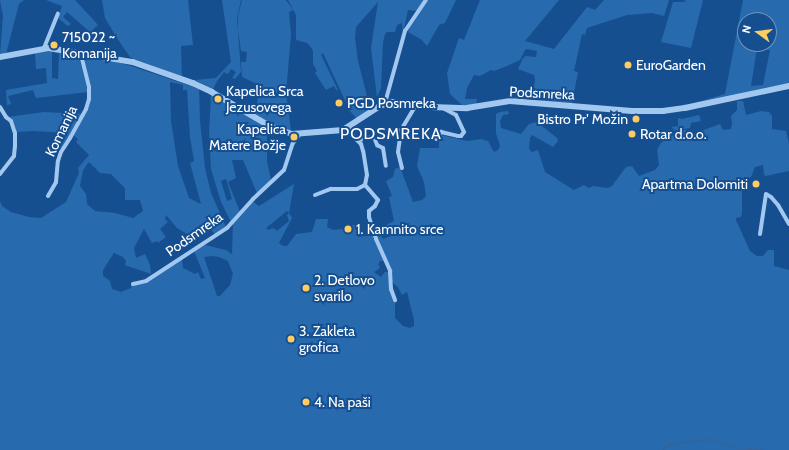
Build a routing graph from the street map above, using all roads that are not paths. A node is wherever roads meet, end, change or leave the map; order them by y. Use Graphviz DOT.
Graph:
graph roads {
  1 [pos="426,0"];
  2 [pos="58,14"];
  3 [pos="44,48"];
  4 [pos="82,52"];
  5 [pos="0,57"];
  6 [pos="789,86"];
  7 [pos="385,103"];
  8 [pos="416,105"];
  9 [pos="0,107"];
  10 [pos="441,107"];
  11 [pos="349,127"];
  12 [pos="300,134"];
  13 [pos="436,139"];
  14 [pos="358,140"];
  15 [pos="386,166"];
  16 [pos="402,168"];
  17 [pos="0,174"];
  18 [pos="364,185"];
  19 [pos="315,195"];
  20 [pos="48,196"];
  21 [pos="789,224"];
  22 [pos="760,234"];
  23 [pos="133,284"];
  24 [pos="395,300"];
  1 -- 7 [label="street"];
  2 -- 3 [label="street"];
  3 -- 4 [label="street"];
  3 -- 5 [label="street"];
  4 -- 12 [label="street"];
  4 -- 20 [label="street, Komanija"];
  6 -- 10 [label="street, Podsmreka"];
  7 -- 8 [label="street, Podsmreka"];
  7 -- 11 [label="street"];
  8 -- 10 [label="street, Podsmreka"];
  8 -- 16 [label="street"];
  9 -- 17 [label="street"];
  10 -- 13 [label="street"];
  11 -- 12 [label="street"];
  11 -- 14 [label="street"];
  12 -- 23 [label="street, Podsmreka"];
  14 -- 15 [label="street"];
  14 -- 18 [label="street"];
  18 -- 19 [label="street"];
  18 -- 24 [label="street"];
  21 -- 22 [label="street"];
}
